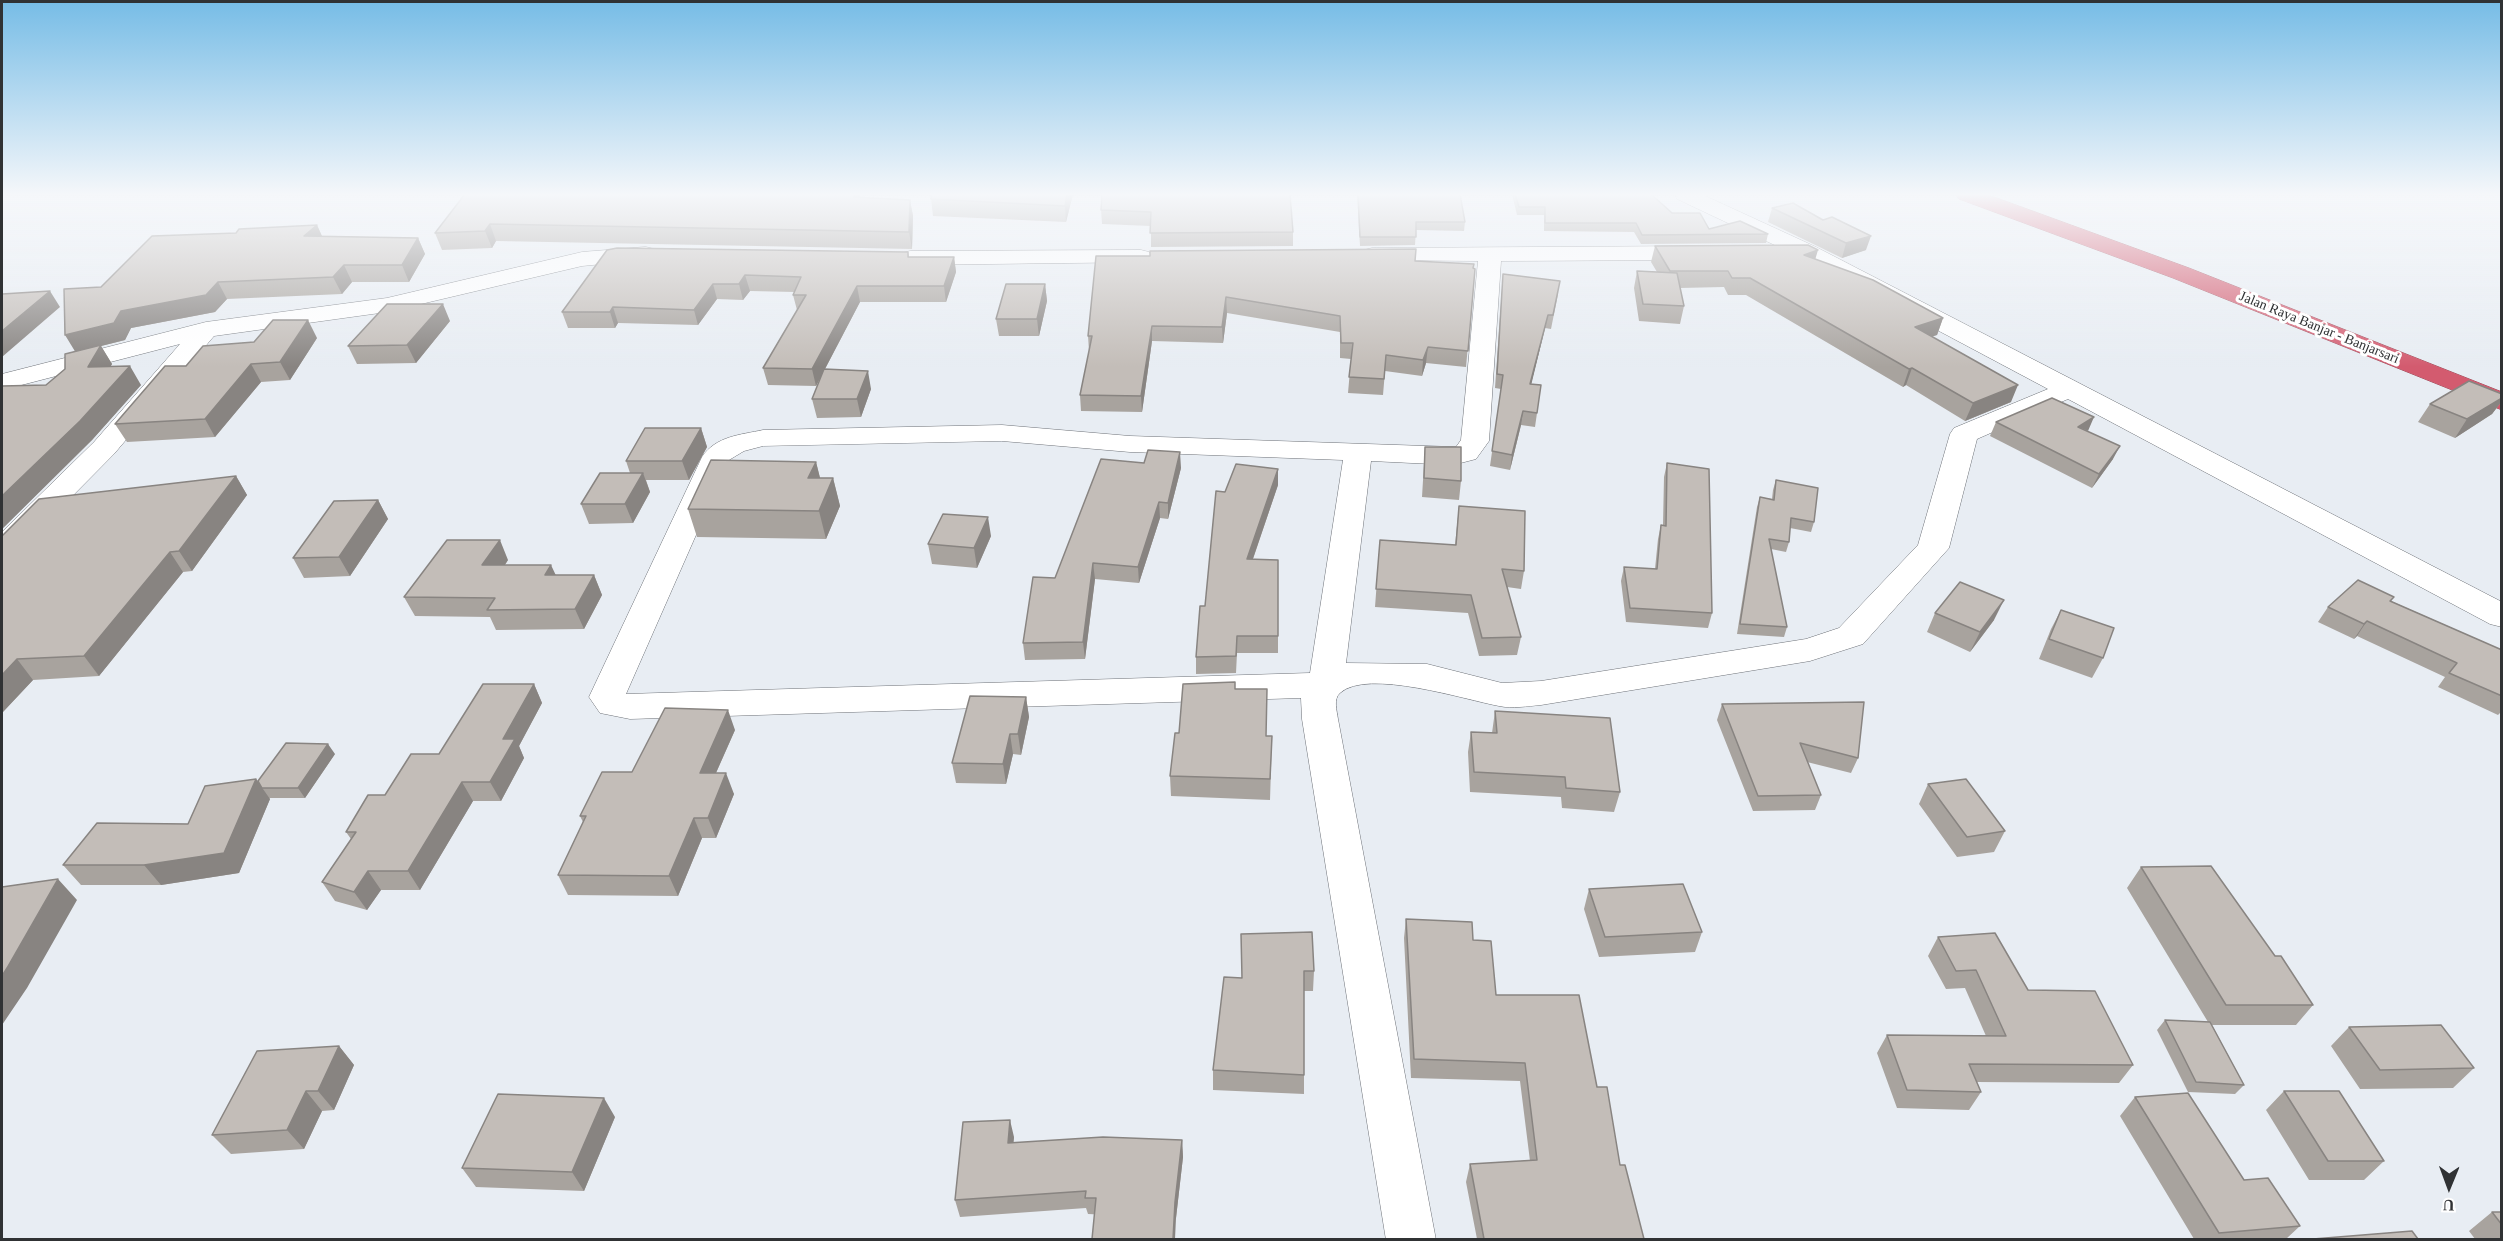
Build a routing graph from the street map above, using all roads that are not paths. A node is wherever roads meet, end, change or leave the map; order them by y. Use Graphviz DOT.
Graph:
graph roads {
  1 [pos="1761,252"];
  2 [pos="1808,252"];
  3 [pos="2124,252"];
  4 [pos="1725,253"];
  5 [pos="663,254"];
  6 [pos="1490,254"];
  7 [pos="1346,255"];
  8 [pos="1168,257"];
  9 [pos="886,258"];
  10 [pos="206,330"];
  11 [pos="2,382"];
  12 [pos="2068,390"];
  13 [pos="2502,402"];
  14 [pos="1358,454"];
  15 [pos="2,549"];
  16 [pos="2502,616"];
  17 [pos="1326,686"];
  18 [pos="1411,1239"];
  1 -- 2 [label="street"];
  2 -- 12 [label="street"];
  3 -- 13 [label="highway, Jalan Raya Banjar - Banjarsari"];
  4 -- 6 [label="street"];
  5 -- 10 [label="street"];
  6 -- 7 [label="street"];
  6 -- 14 [label="street"];
  8 -- 9 [label="street"];
  10 -- 11 [label="street"];
  10 -- 15 [label="street"];
  12 -- 16 [label="street"];
  12 -- 17 [label="street"];
  14 -- 17 [label="street"];
  14 -- 17 [label="street"];
  17 -- 18 [label="street"];
}
